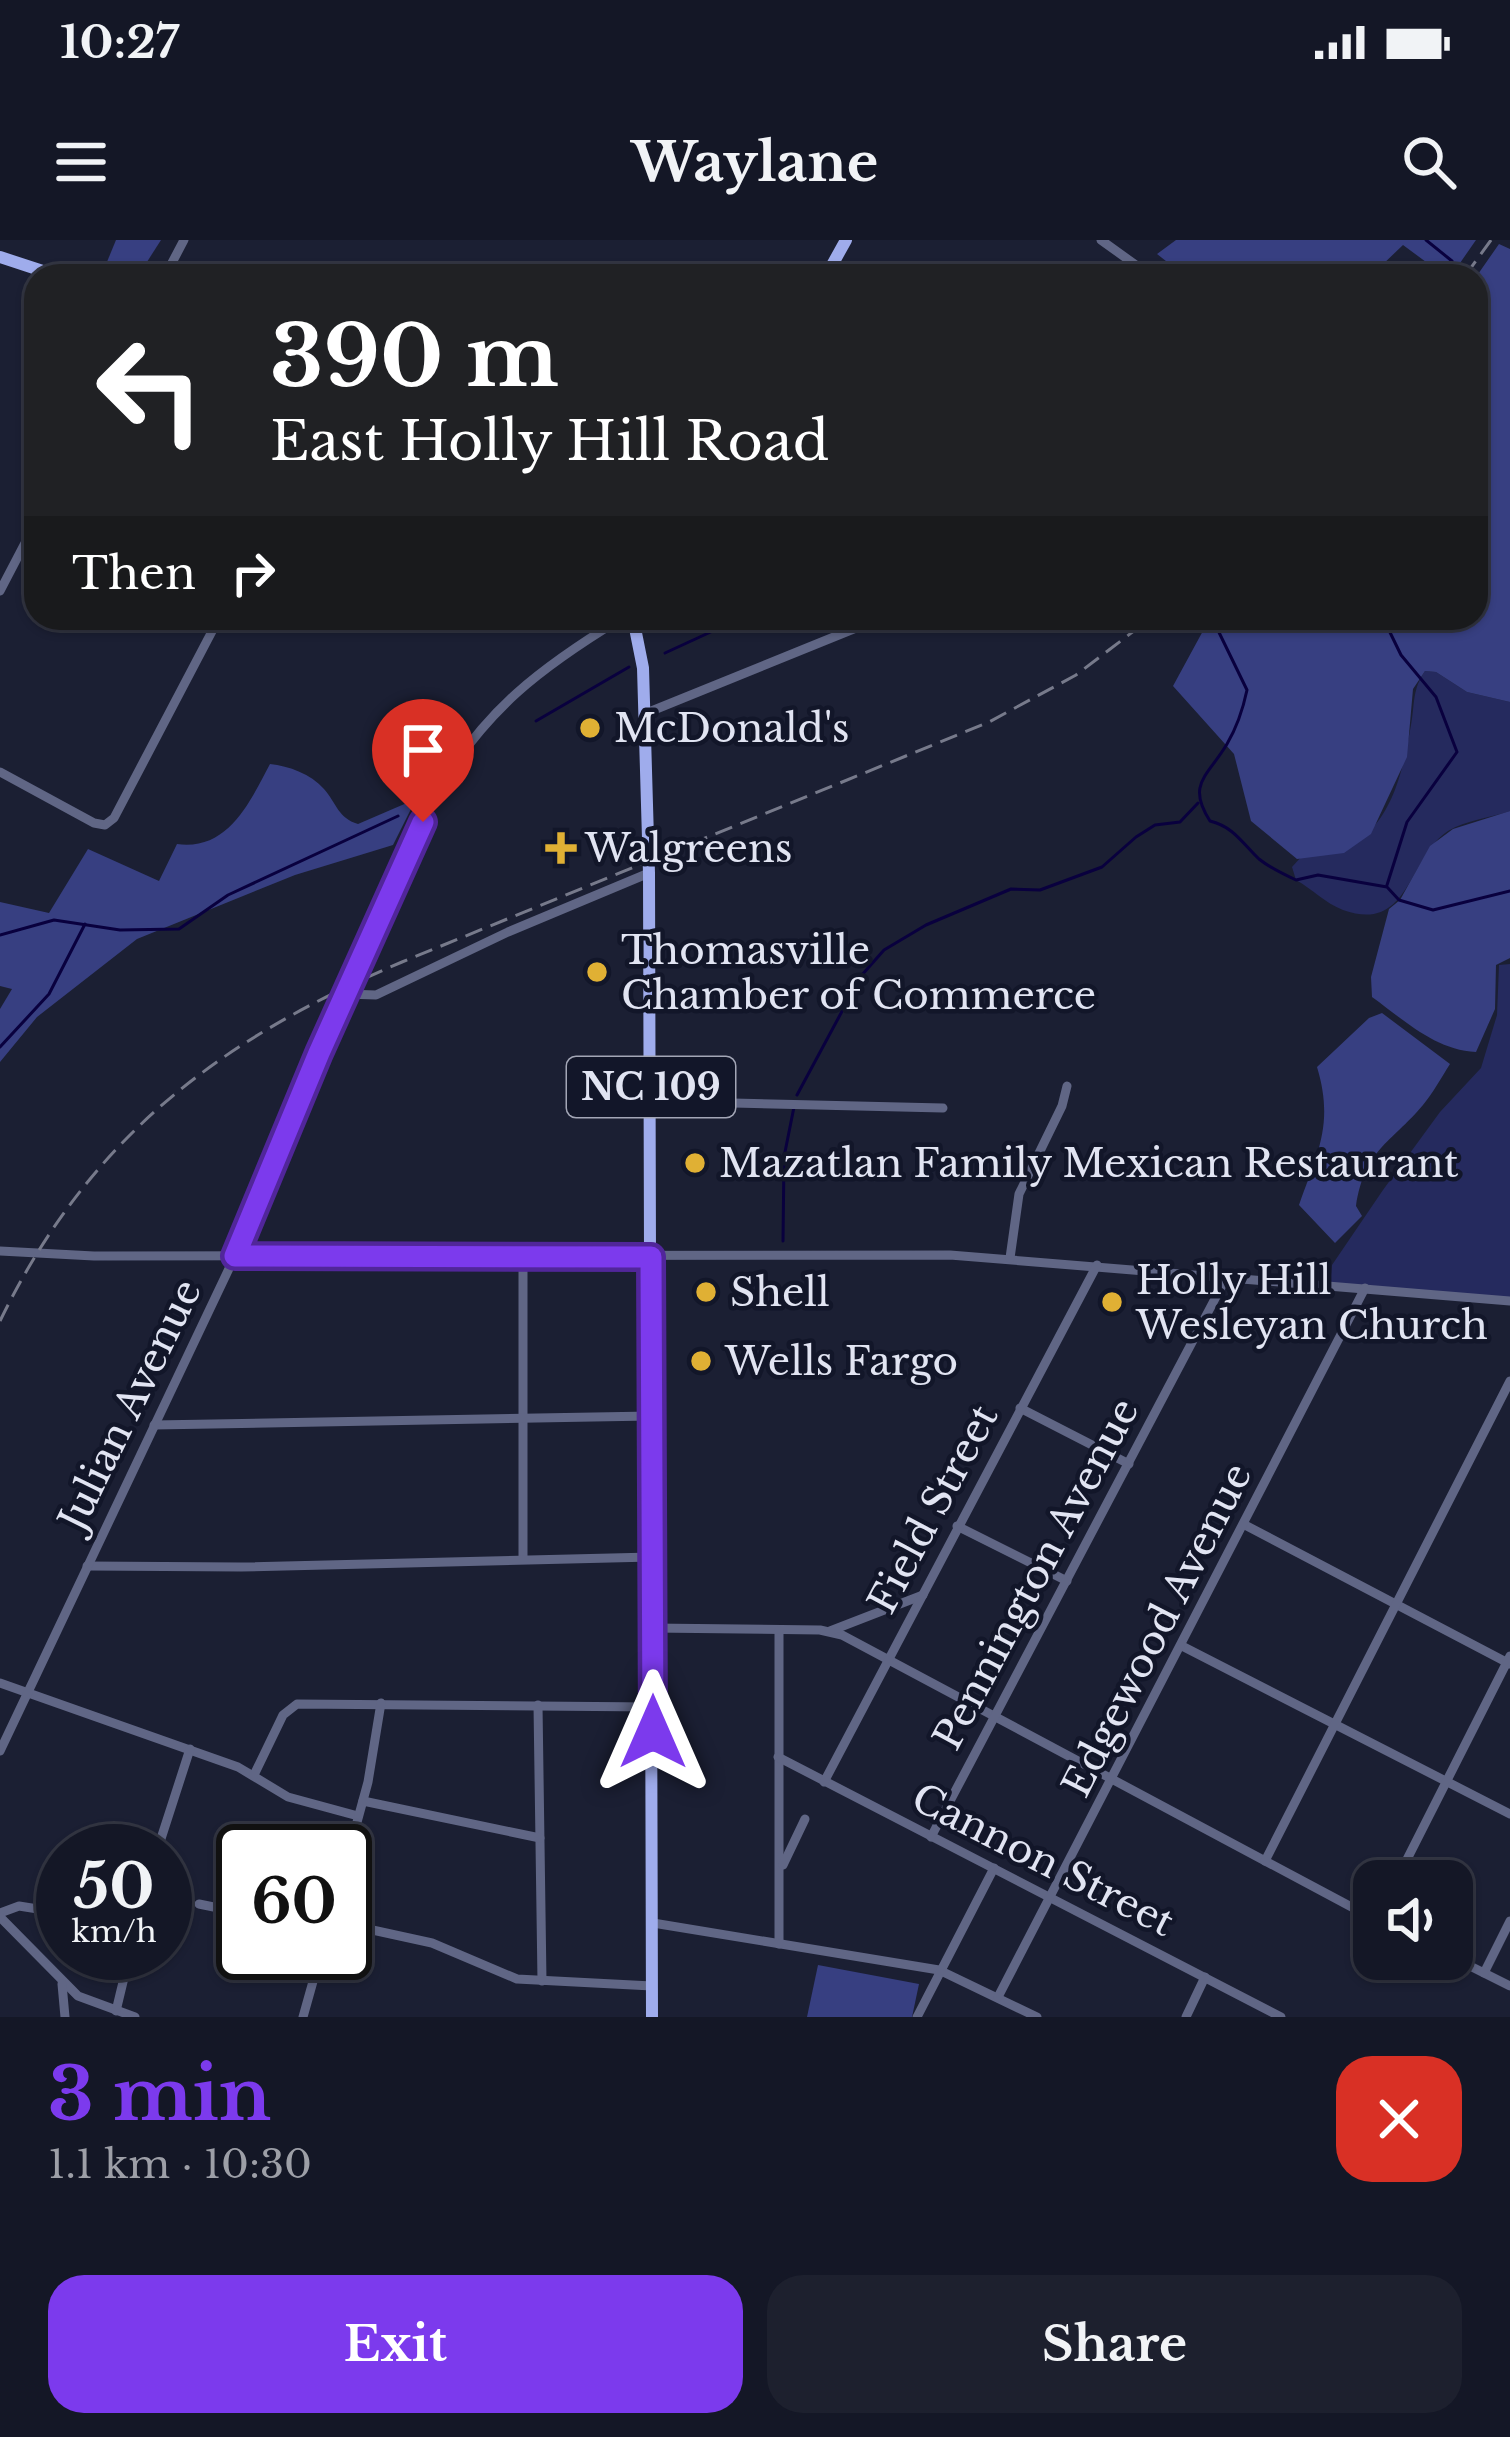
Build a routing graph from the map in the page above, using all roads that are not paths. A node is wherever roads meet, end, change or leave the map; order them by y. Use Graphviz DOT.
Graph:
graph roads {
  1 [pos="1101,240"];
  2 [pos="1134,264"];
  3 [pos="24,545"];
  4 [pos="0,590"];
  5 [pos="213,630"];
  6 [pos="601,630"];
  7 [pos="637,630"];
  8 [pos="851,630"];
  9 [pos="644,714"];
  10 [pos="0,772"];
  11 [pos="649,873"];
  12 [pos="345,994"];
  13 [pos="1067,1086"];
  14 [pos="651,1101"];
  15 [pos="944,1108"];
  16 [pos="0,1250"];
  17 [pos="235,1256"];
  18 [pos="523,1256"];
  19 [pos="651,1257"];
  20 [pos="1010,1258"];
  21 [pos="1097,1264"];
  22 [pos="1227,1276"];
  23 [pos="1365,1288"];
  24 [pos="1510,1301"];
  25 [pos="1510,1381"];
  26 [pos="1020,1408"];
  27 [pos="651,1415"];
  28 [pos="524,1419"];
  29 [pos="154,1425"];
  30 [pos="1129,1464"];
  31 [pos="1245,1525"];
  32 [pos="957,1526"];
  33 [pos="652,1557"];
  34 [pos="523,1559"];
  35 [pos="87,1566"];
  36 [pos="1067,1581"];
  37 [pos="922,1595"];
  38 [pos="1393,1606"];
  39 [pos="652,1628"];
  40 [pos="779,1631"];
  41 [pos="830,1631"];
  42 [pos="1183,1646"];
  43 [pos="888,1660"];
  44 [pos="1509,1661"];
  45 [pos="0,1683"];
  46 [pos="28,1694"];
  47 [pos="381,1703"];
  48 [pos="538,1705"];
  49 [pos="653,1707"];
  50 [pos="994,1717"];
  51 [pos="1333,1726"];
  52 [pos="190,1749"];
  53 [pos="0,1751"];
  54 [pos="778,1757"];
  55 [pos="254,1775"];
  56 [pos="1114,1779"];
  57 [pos="824,1782"];
  58 [pos="1446,1782"];
  59 [pos="363,1801"];
  60 [pos="1510,1814"];
  61 [pos="358,1816"];
  62 [pos="805,1819"];
  63 [pos="166,1824"];
  64 [pos="356,1824"];
  65 [pos="931,1837"];
  66 [pos="540,1838"];
  67 [pos="1407,1860"];
  68 [pos="1265,1862"];
  69 [pos="994,1868"];
  70 [pos="781,1870"];
  71 [pos="1051,1896"];
  72 [pos="200,1904"];
  73 [pos="216,1907"];
  74 [pos="1353,1908"];
  75 [pos="36,1909"];
  76 [pos="0,1915"];
  77 [pos="1510,1921"];
  78 [pos="653,1923"];
  79 [pos="372,1930"];
  80 [pos="779,1944"];
  81 [pos="1473,1968"];
  82 [pos="940,1970"];
  83 [pos="1484,1973"];
  84 [pos="1205,1977"];
  85 [pos="123,1980"];
  86 [pos="314,1980"];
  87 [pos="542,1981"];
  88 [pos="62,1984"];
  89 [pos="1510,1986"];
  90 [pos="652,1987"];
  91 [pos="998,1997"];
  92 [pos="116,2011"];
  93 [pos="65,2017"];
  94 [pos="135,2017"];
  95 [pos="304,2017"];
  96 [pos="652,2017"];
  97 [pos="917,2017"];
  98 [pos="1037,2017"];
  99 [pos="1186,2017"];
  100 [pos="1281,2017"];
  1 -- 2 [label="street"];
  3 -- 4 [label="street"];
  5 -- 10 [label="street"];
  6 -- 12 [label="street, Julian Avenue"];
  7 -- 9 [label="main road, NC 109"];
  8 -- 9 [label="street"];
  9 -- 11 [label="main road, NC 109"];
  11 -- 12 [label="street"];
  11 -- 14 [label="main road, NC 109"];
  12 -- 17 [label="street, Julian Avenue"];
  13 -- 20 [label="street"];
  14 -- 15 [label="street"];
  14 -- 19 [label="main road, NC 109"];
  16 -- 17 [label="street"];
  17 -- 18 [label="street"];
  17 -- 29 [label="street, Julian Avenue"];
  18 -- 19 [label="street"];
  18 -- 28 [label="street"];
  19 -- 20 [label="street"];
  19 -- 27 [label="main road, NC 109"];
  20 -- 21 [label="street"];
  21 -- 22 [label="street"];
  21 -- 26 [label="street, Field Street"];
  22 -- 23 [label="street"];
  22 -- 30 [label="street, Pennington Avenue"];
  23 -- 24 [label="street"];
  23 -- 31 [label="street, Edgewood Avenue"];
  25 -- 38 [label="street"];
  26 -- 30 [label="street"];
  26 -- 32 [label="street, Field Street"];
  27 -- 28 [label="street"];
  27 -- 33 [label="main road, NC 109"];
  28 -- 29 [label="street"];
  28 -- 34 [label="street"];
  29 -- 35 [label="street, Julian Avenue"];
  30 -- 36 [label="street, Pennington Avenue"];
  31 -- 38 [label="street"];
  31 -- 42 [label="street, Edgewood Avenue"];
  32 -- 36 [label="street"];
  32 -- 37 [label="street, Field Street"];
  33 -- 34 [label="street"];
  33 -- 39 [label="main road, NC 109"];
  34 -- 35 [label="street"];
  35 -- 46 [label="street, Julian Avenue"];
  36 -- 50 [label="street, Pennington Avenue"];
  37 -- 41 [label="street"];
  37 -- 43 [label="street, Field Street"];
  38 -- 44 [label="street"];
  38 -- 51 [label="street"];
  39 -- 40 [label="street"];
  39 -- 49 [label="main road, NC 109"];
  40 -- 41 [label="street"];
  40 -- 54 [label="street"];
  41 -- 43 [label="street"];
  42 -- 51 [label="street"];
  42 -- 56 [label="street, Edgewood Avenue"];
  43 -- 50 [label="street"];
  43 -- 57 [label="street, Field Street"];
  44 -- 58 [label="street"];
  45 -- 46 [label="street"];
  46 -- 52 [label="street"];
  46 -- 53 [label="street, Julian Avenue"];
  47 -- 48 [label="street"];
  47 -- 55 [label="street"];
  47 -- 59 [label="street"];
  48 -- 49 [label="street"];
  48 -- 66 [label="street"];
  49 -- 78 [label="main road, NC 109"];
  50 -- 56 [label="street"];
  50 -- 65 [label="street, Pennington Avenue"];
  51 -- 58 [label="street"];
  51 -- 68 [label="street"];
  52 -- 55 [label="street"];
  52 -- 63 [label="street"];
  54 -- 57 [label="street, Cannon Street"];
  54 -- 70 [label="street"];
  55 -- 61 [label="street"];
  56 -- 68 [label="street"];
  56 -- 71 [label="street, Edgewood Avenue"];
  57 -- 65 [label="street, Cannon Street"];
  58 -- 60 [label="street"];
  58 -- 67 [label="street"];
  59 -- 61 [label="street"];
  59 -- 66 [label="street"];
  61 -- 64 [label="street"];
  62 -- 70 [label="street"];
  65 -- 69 [label="street, Cannon Street"];
  66 -- 87 [label="street"];
  68 -- 74 [label="street"];
  69 -- 71 [label="street, Cannon Street"];
  69 -- 82 [label="street"];
  70 -- 80 [label="street"];
  71 -- 84 [label="street, Cannon Street"];
  71 -- 91 [label="street, Edgewood Avenue"];
  72 -- 73 [label="street"];
  75 -- 76 [label="street"];
  76 -- 88 [label="street"];
  77 -- 83 [label="street"];
  78 -- 80 [label="street"];
  78 -- 90 [label="main road, NC 109"];
  79 -- 87 [label="street"];
  80 -- 82 [label="street"];
  81 -- 83 [label="street"];
  82 -- 91 [label="street"];
  82 -- 97 [label="street"];
  83 -- 89 [label="street"];
  84 -- 99 [label="street"];
  84 -- 100 [label="street, Cannon Street"];
  85 -- 92 [label="street"];
  86 -- 95 [label="street"];
  87 -- 90 [label="street"];
  88 -- 92 [label="street"];
  88 -- 93 [label="street"];
  90 -- 96 [label="main road, NC 109"];
  91 -- 98 [label="street"];
  92 -- 94 [label="street"];
}
